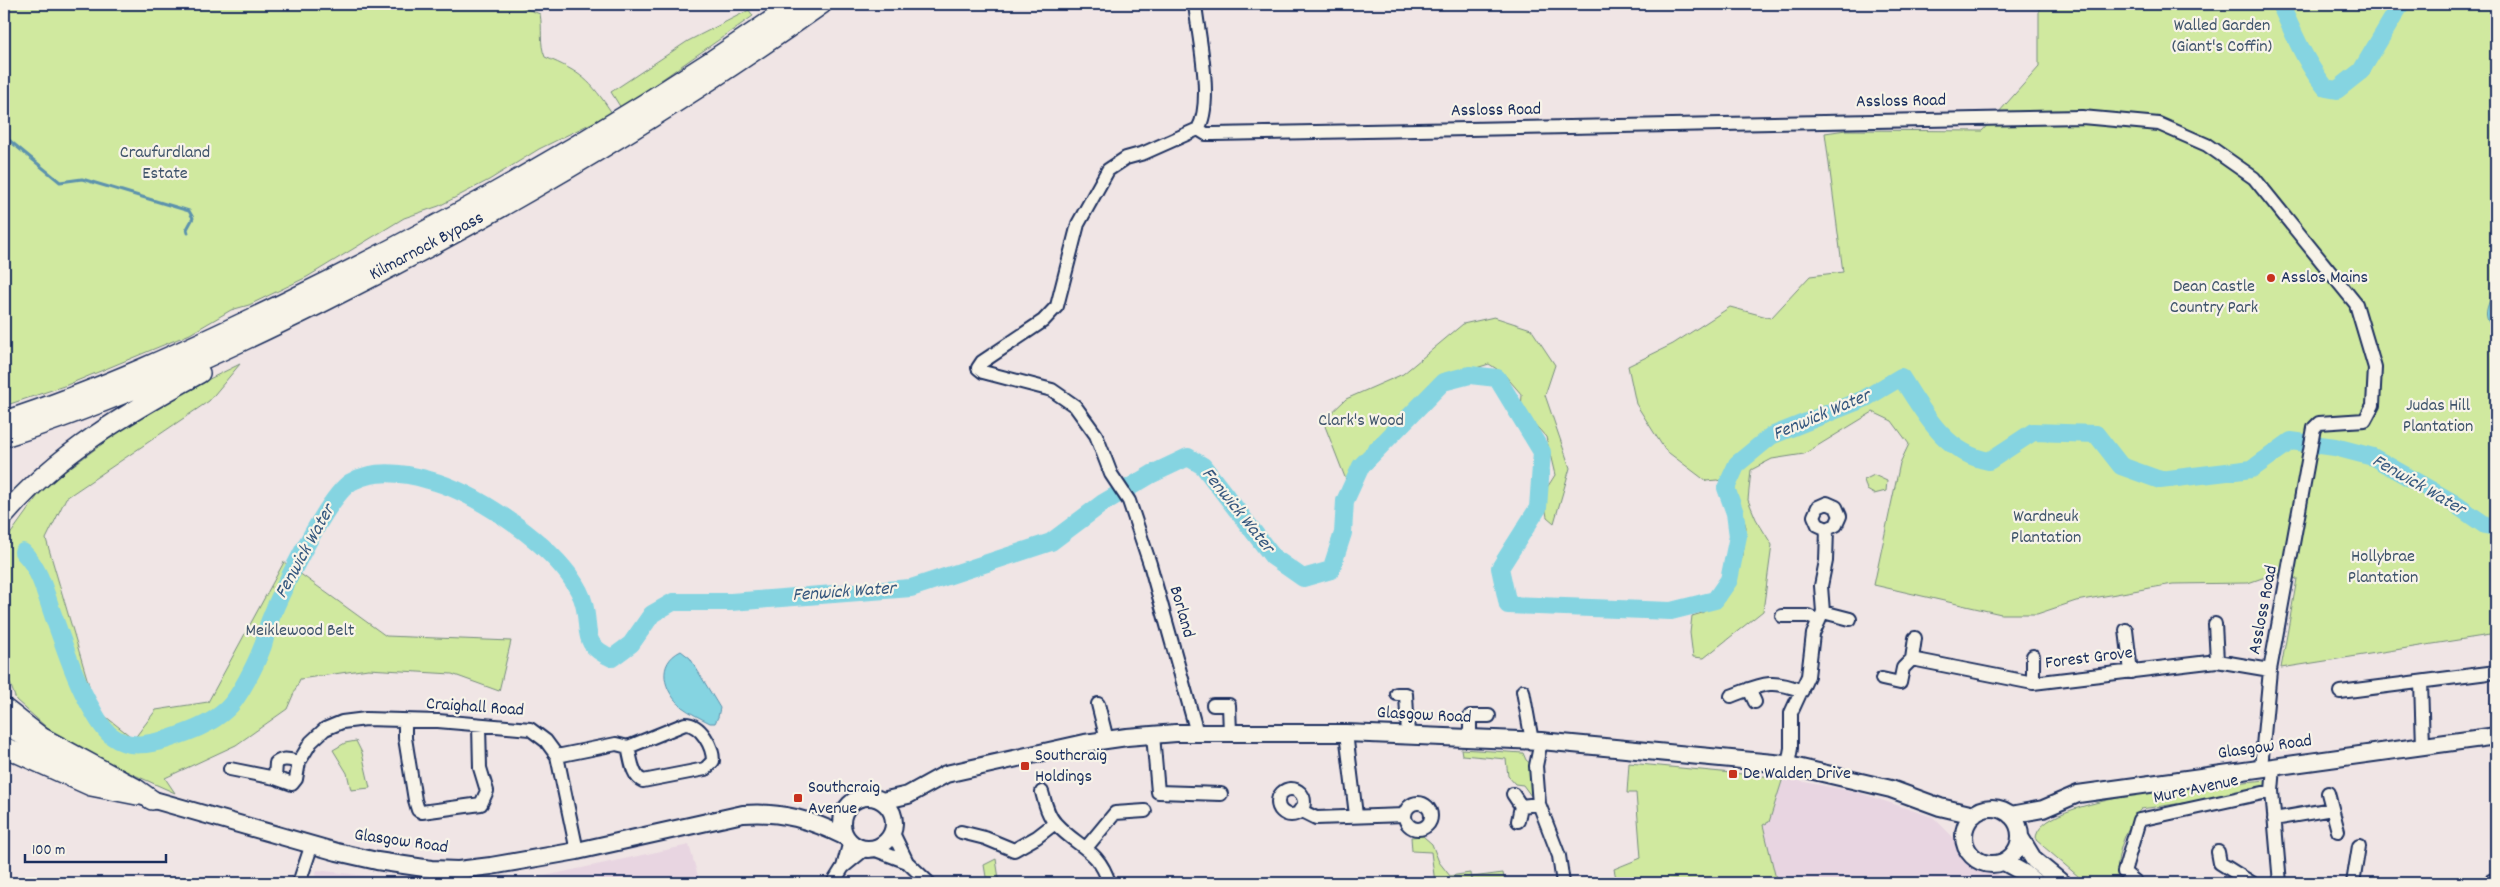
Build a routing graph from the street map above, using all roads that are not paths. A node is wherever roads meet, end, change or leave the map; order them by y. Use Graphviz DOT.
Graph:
graph roads {
  1 [pos="795,4"];
  2 [pos="822,4"];
  3 [pos="1194,4"];
  4 [pos="1198,129"];
  5 [pos="248,338"];
  6 [pos="4,421"];
  7 [pos="4,437"];
  8 [pos="26,491"];
  9 [pos="4,510"];
  10 [pos="4,516"];
  11 [pos="1827,529"];
  12 [pos="1782,616"];
  13 [pos="1821,616"];
  14 [pos="1850,620"];
  15 [pos="2215,624"];
  16 [pos="2126,630"];
  17 [pos="1914,638"];
  18 [pos="2033,656"];
  19 [pos="1912,659"];
  20 [pos="2217,661"];
  21 [pos="2270,670"];
  22 [pos="2131,672"];
  23 [pos="2496,672"];
  24 [pos="1882,679"];
  25 [pos="2421,682"];
  26 [pos="2033,683"];
  27 [pos="1750,689"];
  28 [pos="1523,691"];
  29 [pos="1802,691"];
  30 [pos="2340,692"];
  31 [pos="1398,694"];
  32 [pos="1731,696"];
  33 [pos="1755,702"];
  34 [pos="1098,704"];
  35 [pos="1213,705"];
  36 [pos="4,708"];
  37 [pos="1489,716"];
  38 [pos="405,721"];
  39 [pos="4,725"];
  40 [pos="479,725"];
  41 [pos="1197,733"];
  42 [pos="1230,733"];
  43 [pos="1346,733"];
  44 [pos="1153,735"];
  45 [pos="1408,735"];
  46 [pos="2496,736"];
  47 [pos="1470,738"];
  48 [pos="1107,740"];
  49 [pos="1536,741"];
  50 [pos="2424,746"];
  51 [pos="4,747"];
  52 [pos="628,747"];
  53 [pos="557,756"];
  54 [pos="299,762"];
  55 [pos="1788,765"];
  56 [pos="2268,767"];
  57 [pos="230,769"];
  58 [pos="275,778"];
  59 [pos="1042,792"];
  60 [pos="2272,792"];
  61 [pos="2328,793"];
  62 [pos="908,794"];
  63 [pos="1221,794"];
  64 [pos="1513,794"];
  65 [pos="146,798"];
  66 [pos="882,801"];
  67 [pos="1539,804"];
  68 [pos="1521,806"];
  69 [pos="1940,807"];
  70 [pos="2332,809"];
  71 [pos="1300,810"];
  72 [pos="1145,811"];
  73 [pos="844,812"];
  74 [pos="1405,815"];
  75 [pos="1974,815"];
  76 [pos="1356,816"];
  77 [pos="2274,819"];
  78 [pos="812,821"];
  79 [pos="1518,821"];
  80 [pos="1055,823"];
  81 [pos="893,826"];
  82 [pos="2016,827"];
  83 [pos="2338,831"];
  84 [pos="961,832"];
  85 [pos="1964,835"];
  86 [pos="848,839"];
  87 [pos="312,844"];
  88 [pos="2359,846"];
  89 [pos="1086,848"];
  90 [pos="869,849"];
  91 [pos="576,851"];
  92 [pos="2218,852"];
  93 [pos="907,862"];
  94 [pos="2004,862"];
  95 [pos="843,867"];
  96 [pos="2496,880"];
  97 [pos="298,883"];
  98 [pos="832,883"];
  99 [pos="929,883"];
  100 [pos="1108,883"];
  101 [pos="1564,883"];
  102 [pos="2036,883"];
  103 [pos="2062,883"];
  104 [pos="2137,883"];
  105 [pos="2252,883"];
  106 [pos="2280,883"];
  107 [pos="2353,883"];
  108 [pos="2491,883"];
  1 -- 6 [label="highway, Kilmarnock Bypass"];
  2 -- 5 [label="highway, Kilmarnock Bypass"];
  3 -- 4 [label="street"];
  4 -- 21 [label="street, Assloss Road"];
  4 -- 41 [label="street, Borland"];
  5 -- 7 [label="highway, Kilmarnock Bypass"];
  5 -- 8 [label="highway"];
  8 -- 9 [label="highway"];
  8 -- 10 [label="highway"];
  11 -- 13 [label="street"];
  12 -- 13 [label="street"];
  13 -- 14 [label="street"];
  13 -- 29 [label="street"];
  15 -- 20 [label="street"];
  16 -- 22 [label="street"];
  17 -- 19 [label="street"];
  18 -- 26 [label="street"];
  19 -- 24 [label="street"];
  19 -- 26 [label="street, Forest Grove"];
  20 -- 21 [label="street, Forest Grove"];
  20 -- 22 [label="street, Forest Grove"];
  21 -- 56 [label="street, Assloss Road"];
  22 -- 26 [label="street, Forest Grove"];
  23 -- 25 [label="street"];
  25 -- 30 [label="street"];
  25 -- 50 [label="street"];
  27 -- 29 [label="street"];
  27 -- 32 [label="street"];
  27 -- 33 [label="street"];
  28 -- 49 [label="street"];
  29 -- 55 [label="street"];
  31 -- 45 [label="street"];
  34 -- 48 [label="street"];
  35 -- 42 [label="street"];
  36 -- 65 [label="highway"];
  37 -- 47 [label="street"];
  38 -- 40 [label="street, Craighall Road"];
  38 -- 40 [label="street"];
  38 -- 54 [label="street, Craighall Road"];
  39 -- 65 [label="main road, Glasgow Road"];
  40 -- 53 [label="street, Craighall Road"];
  41 -- 42 [label="main road, Glasgow Road"];
  41 -- 44 [label="main road, Glasgow Road"];
  42 -- 43 [label="main road, Glasgow Road"];
  43 -- 45 [label="main road, Glasgow Road"];
  43 -- 76 [label="street"];
  44 -- 48 [label="main road, Glasgow Road"];
  44 -- 63 [label="street"];
  45 -- 47 [label="main road, Glasgow Road"];
  46 -- 50 [label="main road, Glasgow Road"];
  47 -- 49 [label="main road, Glasgow Road"];
  48 -- 62 [label="main road, Glasgow Road"];
  49 -- 55 [label="main road, Glasgow Road"];
  49 -- 67 [label="street"];
  50 -- 56 [label="main road, Glasgow Road"];
  51 -- 65 [label="highway"];
  52 -- 52 [label="street"];
  52 -- 53 [label="street"];
  53 -- 91 [label="street, Craighall Road"];
  54 -- 58 [label="street"];
  54 -- 58 [label="street, Craighall Road"];
  55 -- 69 [label="main road, Glasgow Road"];
  56 -- 60 [label="street, Assloss Road"];
  56 -- 82 [label="main road, Glasgow Road"];
  57 -- 58 [label="street"];
  59 -- 80 [label="street"];
  60 -- 77 [label="street, Assloss Road"];
  60 -- 104 [label="street, Mure Avenue"];
  61 -- 70 [label="street"];
  62 -- 66 [label="main road, Glasgow Road"];
  62 -- 81 [label="main road"];
  64 -- 68 [label="street"];
  65 -- 87 [label="main road, Glasgow Road"];
  66 -- 73 [label="main road"];
  66 -- 81 [label="main road"];
  67 -- 68 [label="street"];
  67 -- 101 [label="street"];
  68 -- 79 [label="street"];
  69 -- 75 [label="main road, Glasgow Road"];
  69 -- 85 [label="main road, Glasgow Road"];
  70 -- 77 [label="street"];
  70 -- 83 [label="street"];
  71 -- 76 [label="street"];
  72 -- 89 [label="street"];
  73 -- 78 [label="main road, Glasgow Road"];
  73 -- 86 [label="main road"];
  74 -- 76 [label="street"];
  75 -- 82 [label="main road"];
  75 -- 85 [label="main road"];
  77 -- 106 [label="street, Assloss Road"];
  78 -- 86 [label="main road, Glasgow Road"];
  78 -- 91 [label="main road, Glasgow Road"];
  80 -- 84 [label="street"];
  80 -- 89 [label="street"];
  81 -- 90 [label="main road"];
  81 -- 93 [label="street"];
  82 -- 94 [label="main road"];
  82 -- 103 [label="main road"];
  85 -- 94 [label="main road"];
  86 -- 90 [label="main road"];
  86 -- 95 [label="street"];
  87 -- 91 [label="main road, Glasgow Road"];
  87 -- 97 [label="street"];
  88 -- 107 [label="street"];
  89 -- 100 [label="street"];
  90 -- 93 [label="street"];
  90 -- 95 [label="street"];
  92 -- 105 [label="street"];
  93 -- 99 [label="street"];
  94 -- 102 [label="main road"];
  95 -- 98 [label="street"];
  96 -- 108 [label="street"];
}
